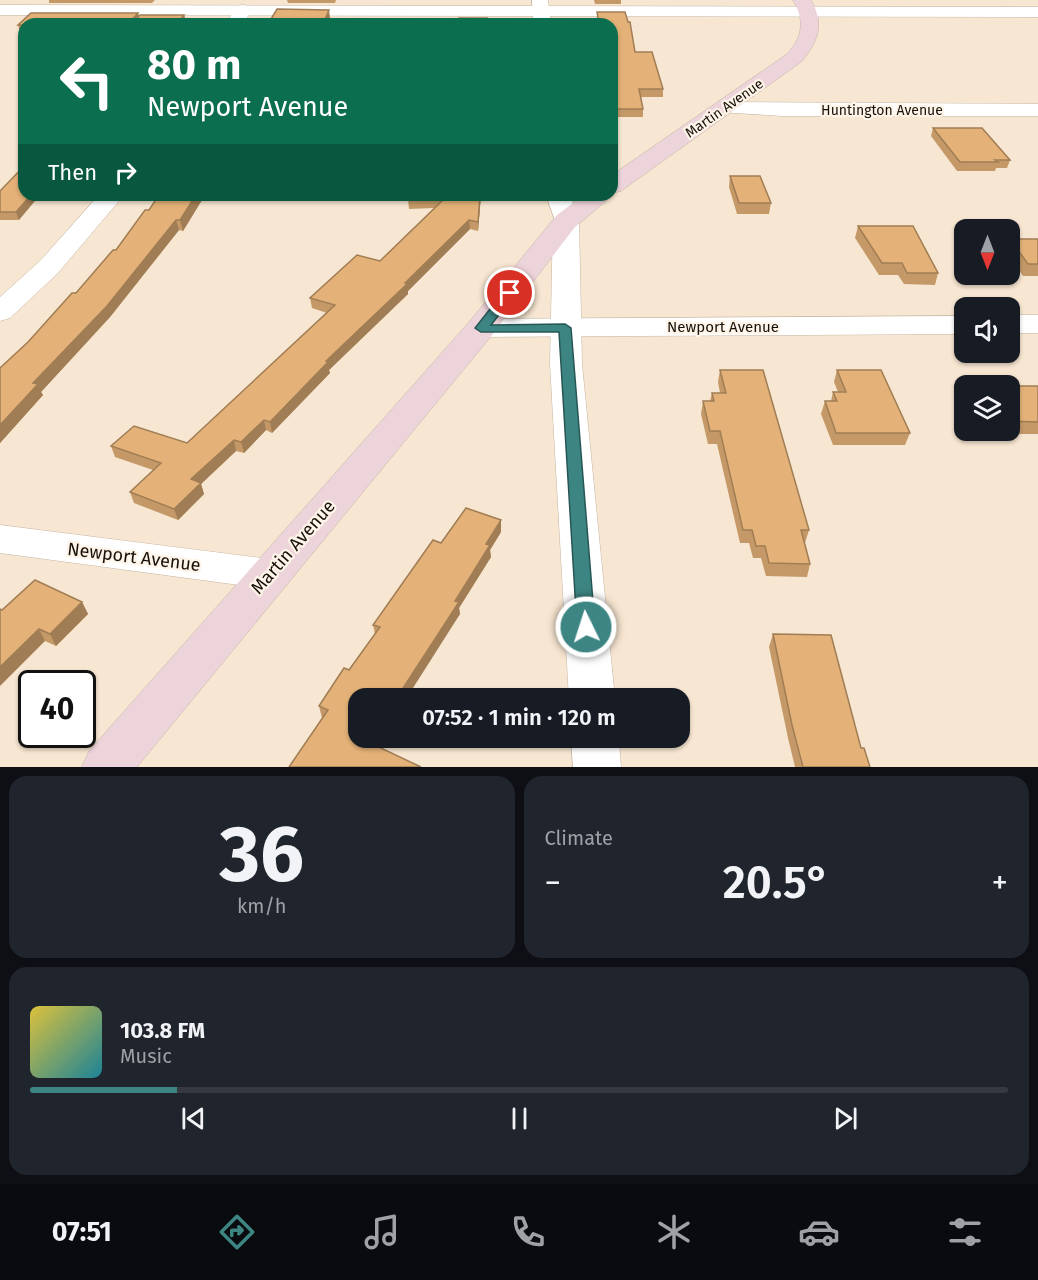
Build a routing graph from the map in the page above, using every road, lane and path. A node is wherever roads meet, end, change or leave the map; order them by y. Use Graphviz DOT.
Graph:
graph roads {
  1 [pos="806,6"];
  2 [pos="0,10"];
  3 [pos="541,11"];
  4 [pos="1038,12"];
  5 [pos="239,17"];
  6 [pos="725,108"];
  7 [pos="1038,110"];
  8 [pos="618,182"];
  9 [pos="107,201"];
  10 [pos="582,201"];
  11 [pos="562,208"];
  12 [pos="0,312"];
  13 [pos="1020,324"];
  14 [pos="1038,324"];
  15 [pos="954,325"];
  16 [pos="481,328"];
  17 [pos="565,328"];
  18 [pos="0,539"];
  19 [pos="269,574"];
  20 [pos="591,688"];
  21 [pos="595,748"];
  22 [pos="106,767"];
  23 [pos="597,767"];
  1 -- 3 [label="street"];
  1 -- 4 [label="street"];
  1 -- 6 [label="main road, Martin Avenue"];
  2 -- 5 [label="street"];
  3 -- 5 [label="street"];
  6 -- 7 [label="street, Huntington Avenue"];
  6 -- 8 [label="main road, Martin Avenue"];
  9 -- 12 [label="street"];
  10 -- 11 [label="main road"];
  11 -- 16 [label="main road, Martin Avenue"];
  11 -- 17 [label="street"];
  13 -- 14 [label="street"];
  15 -- 17 [label="street, Newport Avenue"];
  16 -- 17 [label="street, Newport Avenue"];
  16 -- 19 [label="main road, Martin Avenue"];
  17 -- 20 [label="street"];
  18 -- 19 [label="street, Newport Avenue"];
  19 -- 22 [label="main road, Martin Avenue"];
  21 -- 23 [label="street"];
}
